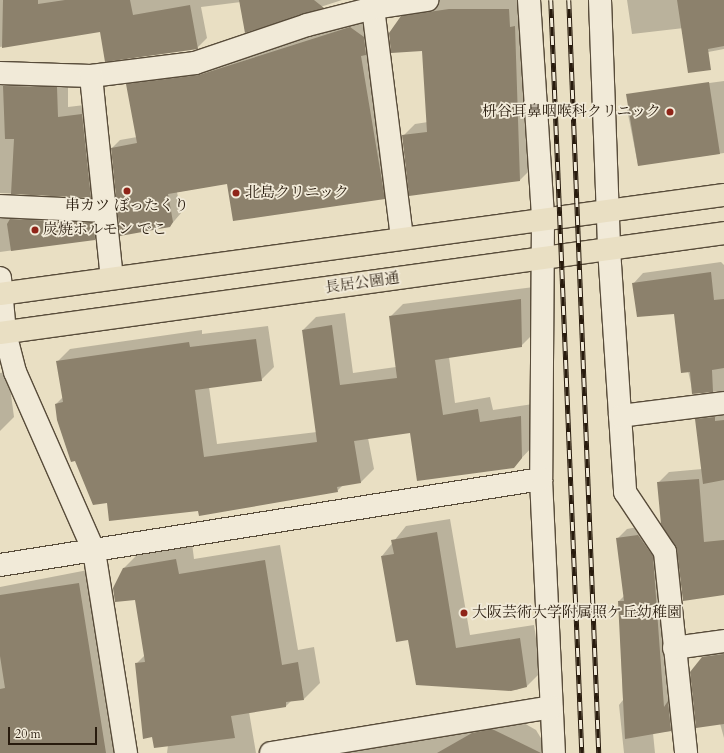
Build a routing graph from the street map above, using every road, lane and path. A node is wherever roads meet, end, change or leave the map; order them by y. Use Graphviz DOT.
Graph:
graph roads {
  1 [pos="427,0"];
  2 [pos="529,0"];
  3 [pos="600,0"];
  4 [pos="373,4"];
  5 [pos="0,73"];
  6 [pos="91,76"];
  7 [pos="724,195"];
  8 [pos="0,206"];
  9 [pos="105,211"];
  10 [pos="609,211"];
  11 [pos="543,219"];
  12 [pos="724,233"];
  13 [pos="402,237"];
  14 [pos="608,249"];
  15 [pos="540,258"];
  16 [pos="112,278"];
  17 [pos="0,288"];
  18 [pos="3,333"];
  19 [pos="724,403"];
  20 [pos="620,416"];
  21 [pos="541,479"];
  22 [pos="94,551"];
  23 [pos="0,565"];
  24 [pos="724,641"];
  25 [pos="674,648"];
  26 [pos="551,707"];
  27 [pos="126,753"];
  28 [pos="271,753"];
  29 [pos="554,753"];
  30 [pos="686,753"];
  1 -- 4 [label="street"];
  2 -- 11 [label="street"];
  3 -- 10 [label="street"];
  4 -- 6 [label="street"];
  4 -- 13 [label="street"];
  5 -- 6 [label="street"];
  6 -- 9 [label="street"];
  7 -- 10 [label="highway"];
  8 -- 9 [label="street"];
  9 -- 16 [label="street"];
  10 -- 11 [label="highway"];
  10 -- 14 [label="street"];
  11 -- 13 [label="highway"];
  11 -- 15 [label="street"];
  12 -- 14 [label="highway, 長居公園通"];
  13 -- 16 [label="highway"];
  14 -- 15 [label="highway, 長居公園通"];
  14 -- 20 [label="street"];
  15 -- 18 [label="highway, 長居公園通"];
  15 -- 21 [label="street"];
  16 -- 17 [label="highway"];
  17 -- 18 [label="street"];
  18 -- 22 [label="street"];
  19 -- 20 [label="street"];
  20 -- 25 [label="street"];
  21 -- 22 [label="street"];
  21 -- 26 [label="street"];
  22 -- 23 [label="street"];
  22 -- 27 [label="street"];
  24 -- 25 [label="street"];
  25 -- 30 [label="street"];
  26 -- 28 [label="street"];
  26 -- 29 [label="street"];
}
